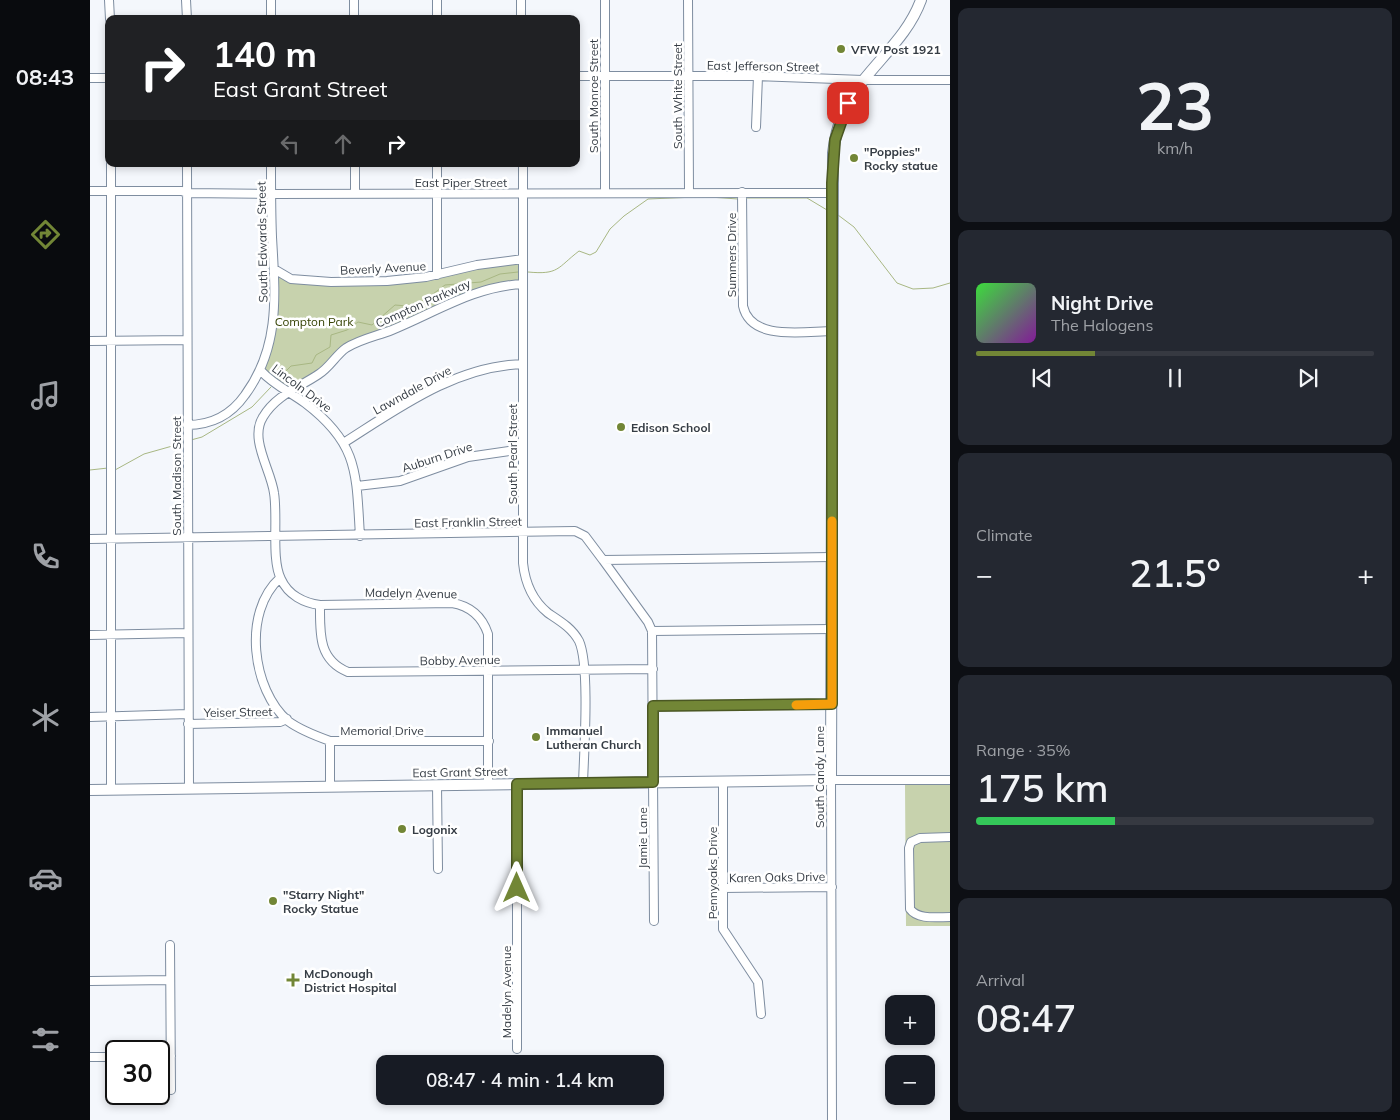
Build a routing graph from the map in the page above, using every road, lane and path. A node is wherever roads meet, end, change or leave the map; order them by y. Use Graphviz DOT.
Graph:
graph roads {
  1 [pos="110,0"];
  2 [pos="186,0"];
  3 [pos="271,0"];
  4 [pos="354,0"];
  5 [pos="437,0"];
  6 [pos="521,0"];
  7 [pos="605,0"];
  8 [pos="688,0"];
  9 [pos="921,0"];
  10 [pos="110,15"];
  11 [pos="186,15"];
  12 [pos="271,15"];
  13 [pos="354,15"];
  14 [pos="437,15"];
  15 [pos="521,15"];
  16 [pos="580,76"];
  17 [pos="604,76"];
  18 [pos="689,76"];
  19 [pos="758,76"];
  20 [pos="90,78"];
  21 [pos="105,78"];
  22 [pos="863,80"];
  23 [pos="950,80"];
  24 [pos="756,127"];
  25 [pos="111,167"];
  26 [pos="187,167"];
  27 [pos="271,167"];
  28 [pos="354,167"];
  29 [pos="437,167"];
  30 [pos="523,167"];
  31 [pos="90,191"];
  32 [pos="112,191"];
  33 [pos="689,191"];
  34 [pos="605,192"];
  35 [pos="742,192"];
  36 [pos="832,192"];
  37 [pos="188,193"];
  38 [pos="523,193"];
  39 [pos="271,194"];
  40 [pos="354,194"];
  41 [pos="437,194"];
  42 [pos="523,259"];
  43 [pos="274,269"];
  44 [pos="437,275"];
  45 [pos="523,284"];
  46 [pos="833,331"];
  47 [pos="186,340"];
  48 [pos="111,341"];
  49 [pos="90,342"];
  50 [pos="523,364"];
  51 [pos="261,371"];
  52 [pos="288,391"];
  53 [pos="187,425"];
  54 [pos="345,442"];
  55 [pos="523,449"];
  56 [pos="357,486"];
  57 [pos="523,533"];
  58 [pos="360,536"];
  59 [pos="276,537"];
  60 [pos="187,538"];
  61 [pos="90,539"];
  62 [pos="110,539"];
  63 [pos="832,558"];
  64 [pos="603,560"];
  65 [pos="280,578"];
  66 [pos="320,605"];
  67 [pos="832,629"];
  68 [pos="652,631"];
  69 [pos="187,633"];
  70 [pos="110,634"];
  71 [pos="90,635"];
  72 [pos="653,669"];
  73 [pos="584,670"];
  74 [pos="489,671"];
  75 [pos="832,704"];
  76 [pos="653,706"];
  77 [pos="188,714"];
  78 [pos="110,716"];
  79 [pos="90,717"];
  80 [pos="287,719"];
  81 [pos="188,724"];
  82 [pos="330,741"];
  83 [pos="488,741"];
  84 [pos="832,780"];
  85 [pos="950,780"];
  86 [pos="653,782"];
  87 [pos="723,782"];
  88 [pos="583,783"];
  89 [pos="488,784"];
  90 [pos="517,784"];
  91 [pos="437,786"];
  92 [pos="330,787"];
  93 [pos="189,789"];
  94 [pos="90,790"];
  95 [pos="111,790"];
  96 [pos="950,838"];
  97 [pos="438,868"];
  98 [pos="832,887"];
  99 [pos="723,888"];
  100 [pos="950,917"];
  101 [pos="654,921"];
  102 [pos="170,945"];
  103 [pos="170,980"];
  104 [pos="90,981"];
  105 [pos="761,1014"];
  106 [pos="517,1049"];
  107 [pos="105,1056"];
  108 [pos="171,1056"];
  109 [pos="90,1057"];
  110 [pos="171,1090"];
  111 [pos="832,1120"];
  1 -- 10 [label="street"];
  2 -- 11 [label="street"];
  3 -- 12 [label="street"];
  4 -- 13 [label="street"];
  5 -- 14 [label="street"];
  6 -- 15 [label="street"];
  7 -- 17 [label="street, South Monroe Street"];
  8 -- 18 [label="street, South White Street"];
  9 -- 22 [label="main road, South Candy Lane"];
  16 -- 17 [label="street, East Jefferson Street"];
  17 -- 18 [label="street, East Jefferson Street"];
  17 -- 34 [label="street, South Monroe Street"];
  18 -- 19 [label="street, East Jefferson Street"];
  18 -- 33 [label="street, South White Street"];
  19 -- 22 [label="street, East Jefferson Street"];
  19 -- 24 [label="street"];
  20 -- 21 [label="street"];
  22 -- 23 [label="street, East Jefferson Street"];
  22 -- 36 [label="main road, South Candy Lane"];
  25 -- 32 [label="street"];
  26 -- 37 [label="street, South Madison Street"];
  27 -- 39 [label="street, South Edwards Street"];
  28 -- 40 [label="street"];
  29 -- 41 [label="street"];
  30 -- 38 [label="street, South Pearl Street"];
  31 -- 32 [label="street, East Piper Street"];
  32 -- 37 [label="street, East Piper Street"];
  32 -- 48 [label="street"];
  33 -- 34 [label="street, East Piper Street"];
  33 -- 35 [label="street, East Piper Street"];
  34 -- 38 [label="street, East Piper Street"];
  35 -- 36 [label="street, East Piper Street"];
  35 -- 46 [label="street, Summers Drive"];
  36 -- 46 [label="main road, South Candy Lane"];
  37 -- 39 [label="street, East Piper Street"];
  37 -- 47 [label="street, South Madison Street"];
  38 -- 41 [label="street, East Piper Street"];
  38 -- 42 [label="street, South Pearl Street"];
  39 -- 40 [label="street, East Piper Street"];
  39 -- 43 [label="street, South Edwards Street"];
  40 -- 41 [label="street, East Piper Street"];
  41 -- 44 [label="street"];
  42 -- 44 [label="street, Beverly Avenue"];
  42 -- 45 [label="street, South Pearl Street"];
  43 -- 44 [label="street, Beverly Avenue"];
  43 -- 51 [label="street, South Edwards Street"];
  45 -- 50 [label="street, South Pearl Street"];
  45 -- 52 [label="street, Compton Parkway"];
  46 -- 63 [label="main road, South Candy Lane"];
  47 -- 48 [label="street"];
  47 -- 53 [label="street, South Madison Street"];
  48 -- 49 [label="street"];
  48 -- 62 [label="street"];
  50 -- 54 [label="street, Lawndale Drive"];
  50 -- 55 [label="street, South Pearl Street"];
  51 -- 52 [label="street, Lincoln Drive"];
  51 -- 53 [label="street, South Edwards Street"];
  52 -- 54 [label="street, Lincoln Drive"];
  52 -- 59 [label="street"];
  53 -- 60 [label="street, South Madison Street"];
  54 -- 56 [label="street, Lincoln Drive"];
  55 -- 56 [label="street, Auburn Drive"];
  55 -- 57 [label="street, South Pearl Street"];
  56 -- 58 [label="street, Lincoln Drive"];
  57 -- 58 [label="street, East Franklin Street"];
  57 -- 64 [label="street, East Franklin Street"];
  57 -- 73 [label="street, South Pearl Street"];
  58 -- 59 [label="street, East Franklin Street"];
  59 -- 60 [label="street, East Franklin Street"];
  59 -- 65 [label="street"];
  60 -- 62 [label="street, East Franklin Street"];
  60 -- 69 [label="street, South Madison Street"];
  61 -- 62 [label="street, East Franklin Street"];
  62 -- 70 [label="street"];
  63 -- 64 [label="street"];
  63 -- 67 [label="main road, South Candy Lane"];
  64 -- 68 [label="street, Jamie Lane"];
  65 -- 66 [label="street, Madelyn Avenue"];
  65 -- 80 [label="street, Memorial Drive"];
  66 -- 74 [label="street, Madelyn Avenue"];
  66 -- 74 [label="street, Bobby Avenue"];
  67 -- 68 [label="street"];
  67 -- 75 [label="main road, South Candy Lane"];
  68 -- 72 [label="street, Jamie Lane"];
  69 -- 70 [label="street"];
  69 -- 77 [label="street, South Madison Street"];
  70 -- 71 [label="street"];
  70 -- 78 [label="street"];
  72 -- 73 [label="street, Bobby Avenue"];
  72 -- 76 [label="street, Jamie Lane"];
  73 -- 74 [label="street, Bobby Avenue"];
  73 -- 88 [label="street, South Pearl Street"];
  74 -- 83 [label="street, Madelyn Avenue"];
  75 -- 76 [label="street"];
  75 -- 84 [label="main road, South Candy Lane"];
  76 -- 86 [label="street, Jamie Lane"];
  77 -- 78 [label="street, Yeiser Street"];
  77 -- 81 [label="street, South Madison Street"];
  78 -- 79 [label="street, Yeiser Street"];
  78 -- 95 [label="street"];
  80 -- 81 [label="street, Yeiser Street"];
  80 -- 82 [label="street, Memorial Drive"];
  81 -- 93 [label="street, South Madison Street"];
  82 -- 83 [label="street, Memorial Drive"];
  82 -- 92 [label="street"];
  83 -- 89 [label="street, Madelyn Avenue"];
  84 -- 85 [label="street, East Grant Street"];
  84 -- 87 [label="main road, East Grant Street"];
  84 -- 98 [label="street, South Candy Lane"];
  86 -- 87 [label="main road, East Grant Street"];
  86 -- 88 [label="main road, East Grant Street"];
  86 -- 101 [label="street, Jamie Lane"];
  87 -- 99 [label="street, Pennyoaks Drive"];
  88 -- 90 [label="main road, East Grant Street"];
  89 -- 90 [label="main road, East Grant Street"];
  89 -- 91 [label="main road, East Grant Street"];
  90 -- 106 [label="street, Madelyn Avenue"];
  91 -- 92 [label="main road, East Grant Street"];
  91 -- 97 [label="street"];
  92 -- 93 [label="main road, East Grant Street"];
  93 -- 95 [label="main road, East Grant Street"];
  94 -- 95 [label="main road, East Grant Street"];
  96 -- 100 [label="street"];
  98 -- 99 [label="street, Karen Oaks Drive"];
  98 -- 111 [label="street, South Candy Lane"];
  99 -- 105 [label="street, Pennyoaks Drive"];
  102 -- 103 [label="street"];
  103 -- 104 [label="street"];
  103 -- 108 [label="street"];
  107 -- 109 [label="street"];
  108 -- 110 [label="street"];
}
